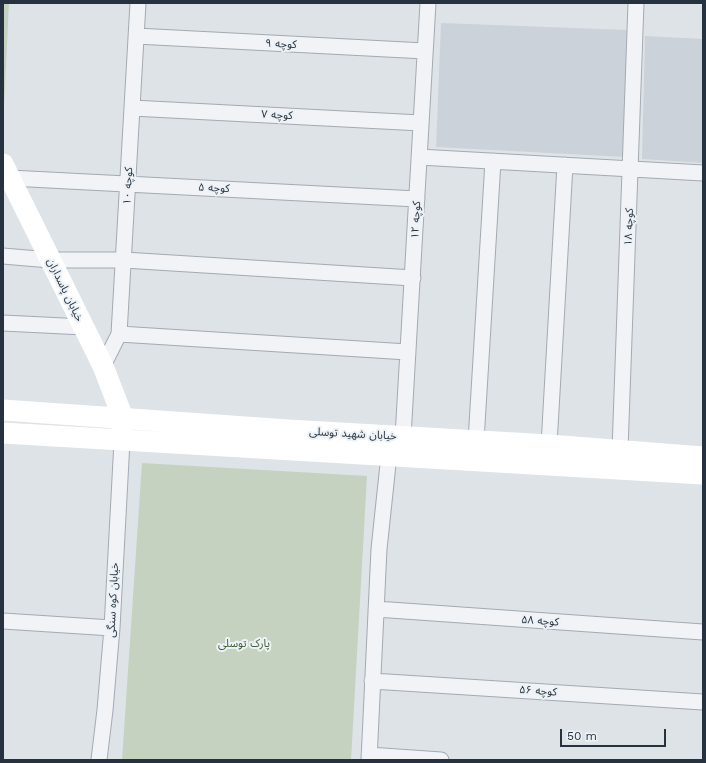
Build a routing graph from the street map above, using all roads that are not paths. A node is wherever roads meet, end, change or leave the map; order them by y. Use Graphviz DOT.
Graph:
graph roads {
  1 [pos="138,3"];
  2 [pos="428,3"];
  3 [pos="636,3"];
  4 [pos="136,36"];
  5 [pos="425,51"];
  6 [pos="132,108"];
  7 [pos="421,123"];
  8 [pos="419,157"];
  9 [pos="493,162"];
  10 [pos="564,165"];
  11 [pos="631,169"];
  12 [pos="7,171"];
  13 [pos="703,173"];
  14 [pos="128,184"];
  15 [pos="417,199"];
  16 [pos="3,256"];
  17 [pos="50,260"];
  18 [pos="124,260"];
  19 [pos="412,278"];
  20 [pos="3,323"];
  21 [pos="84,327"];
  22 [pos="119,334"];
  23 [pos="408,352"];
  24 [pos="103,366"];
  25 [pos="3,410"];
  26 [pos="123,418"];
  27 [pos="3,433"];
  28 [pos="403,437"];
  29 [pos="122,441"];
  30 [pos="476,441"];
  31 [pos="549,445"];
  32 [pos="620,450"];
  33 [pos="389,455"];
  34 [pos="703,457"];
  35 [pos="703,474"];
  36 [pos="376,609"];
  37 [pos="3,621"];
  38 [pos="112,628"];
  39 [pos="703,632"];
  40 [pos="372,681"];
  41 [pos="703,702"];
  42 [pos="369,758"];
  43 [pos="99,760"];
  44 [pos="441,760"];
  1 -- 4 [label="street, کوچه ۱۰"];
  2 -- 5 [label="street, کوچه ۱۲"];
  3 -- 11 [label="street, کوچه ۱۸"];
  4 -- 5 [label="street, کوچه ۹"];
  4 -- 6 [label="street, کوچه ۱۰"];
  5 -- 7 [label="street, کوچه ۱۲"];
  6 -- 7 [label="street, کوچه ۷"];
  6 -- 14 [label="street, کوچه ۱۰"];
  7 -- 8 [label="street, کوچه ۱۲"];
  8 -- 9 [label="street"];
  8 -- 15 [label="street, کوچه ۱۲"];
  9 -- 10 [label="street"];
  9 -- 30 [label="street"];
  10 -- 11 [label="street"];
  10 -- 31 [label="street"];
  11 -- 13 [label="street"];
  11 -- 32 [label="street, کوچه ۱۸"];
  12 -- 14 [label="street, کوچه ۵"];
  12 -- 17 [label="street, خیابان پاسداران"];
  14 -- 15 [label="street, کوچه ۵"];
  14 -- 18 [label="street, کوچه ۱۰"];
  15 -- 19 [label="street, کوچه ۱۲"];
  16 -- 17 [label="street"];
  17 -- 18 [label="street"];
  17 -- 21 [label="street, خیابان پاسداران"];
  18 -- 19 [label="street"];
  18 -- 22 [label="street, کوچه ۱۰"];
  19 -- 23 [label="street, کوچه ۱۲"];
  20 -- 21 [label="street"];
  21 -- 24 [label="street, خیابان پاسداران"];
  22 -- 23 [label="street"];
  22 -- 24 [label="street, کوچه ۱۰"];
  23 -- 28 [label="street, کوچه ۱۲"];
  24 -- 26 [label="street, خیابان پاسداران"];
  25 -- 26 [label="street, خیابان شهید توسلی"];
  26 -- 28 [label="street, خیابان شهید توسلی"];
  26 -- 29 [label="street"];
  27 -- 29 [label="street, خیابان شهید توسلی"];
  28 -- 30 [label="street, خیابان شهید توسلی"];
  29 -- 33 [label="street, خیابان شهید توسلی"];
  29 -- 38 [label="street, خیابان کوه سنگی"];
  30 -- 31 [label="street, خیابان شهید توسلی"];
  31 -- 32 [label="street, خیابان شهید توسلی"];
  32 -- 34 [label="street, خیابان شهید توسلی"];
  33 -- 35 [label="street, خیابان شهید توسلی"];
  33 -- 36 [label="street"];
  36 -- 39 [label="street, کوچه ۵۸"];
  36 -- 40 [label="street"];
  37 -- 38 [label="street"];
  38 -- 43 [label="street, خیابان کوه سنگی"];
  40 -- 41 [label="street, کوچه ۵۶"];
  40 -- 42 [label="street"];
  42 -- 44 [label="street"];
}
